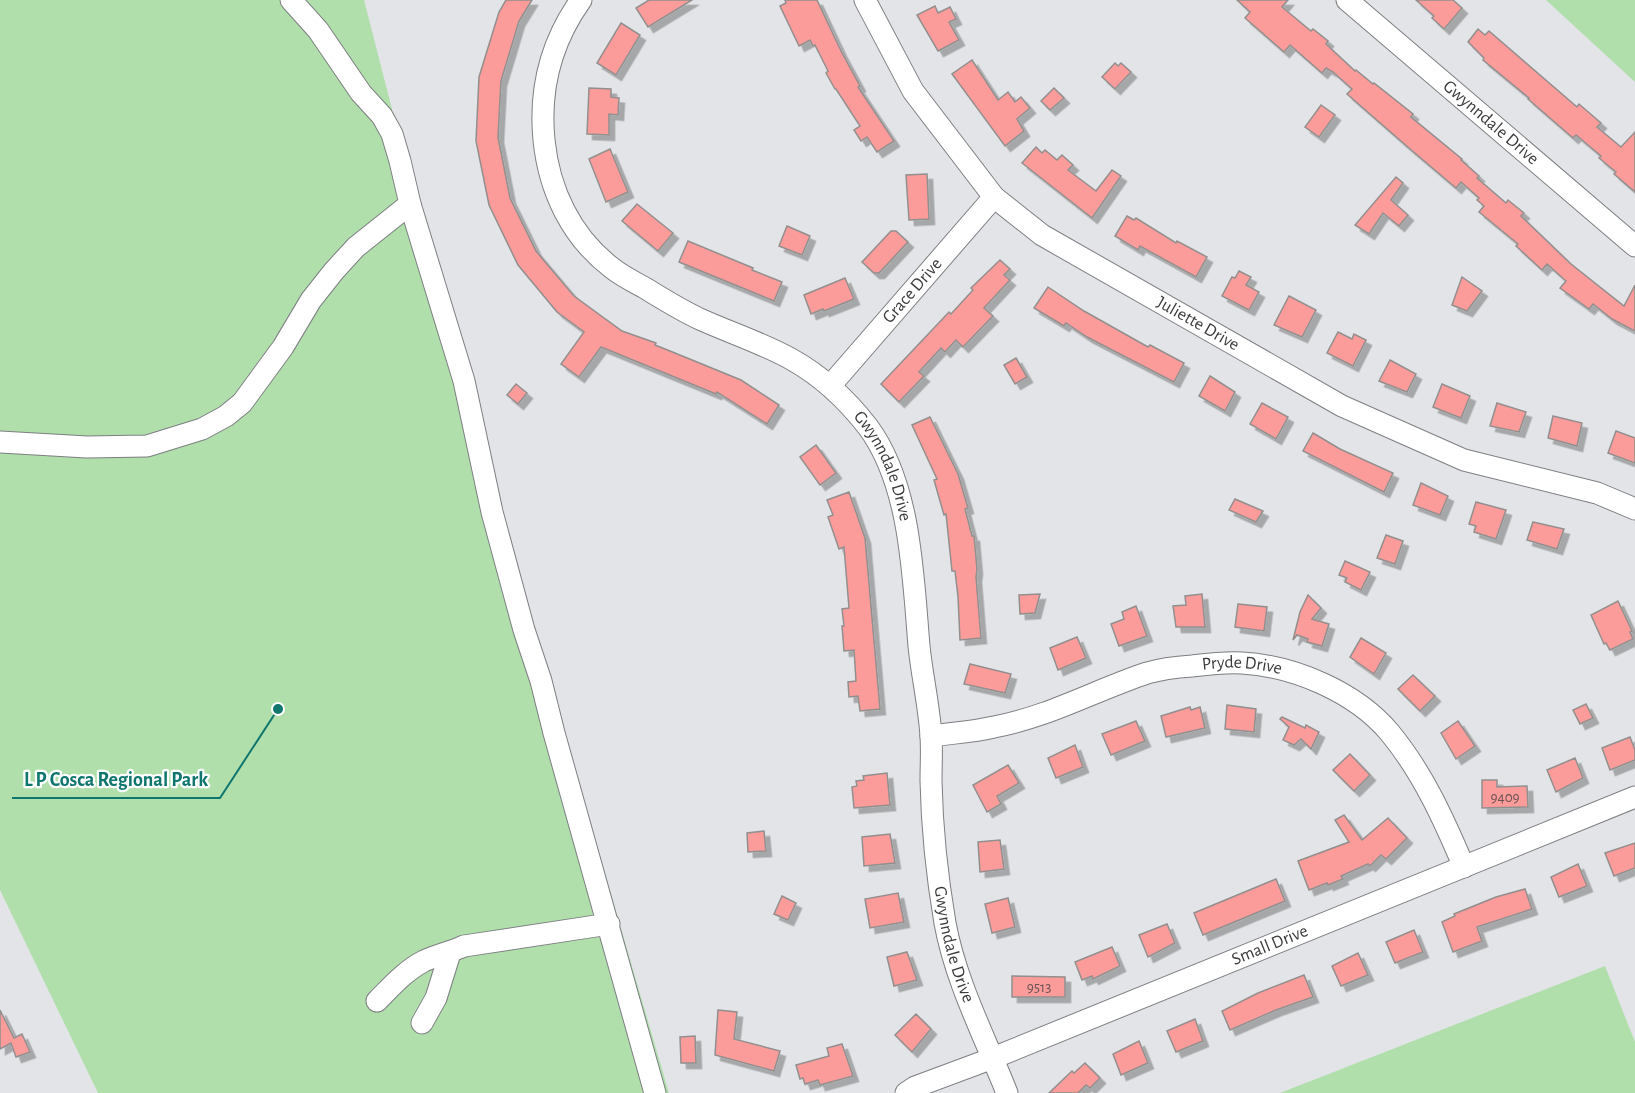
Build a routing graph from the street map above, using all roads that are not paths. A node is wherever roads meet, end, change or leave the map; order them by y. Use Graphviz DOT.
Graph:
graph roads {
  1 [pos="291,0"];
  2 [pos="582,0"];
  3 [pos="865,0"];
  4 [pos="1347,0"];
  5 [pos="994,197"];
  6 [pos="410,204"];
  7 [pos="1635,246"];
  8 [pos="830,386"];
  9 [pos="0,442"];
  10 [pos="1635,509"];
  11 [pos="931,736"];
  12 [pos="1635,797"];
  13 [pos="1464,867"];
  14 [pos="609,924"];
  15 [pos="450,953"];
  16 [pos="377,1001"];
  17 [pos="422,1023"];
  18 [pos="993,1058"];
  19 [pos="655,1093"];
  20 [pos="906,1093"];
  21 [pos="1007,1093"];
  1 -- 6 [label="street"];
  2 -- 8 [label="street, Gwynndale Drive"];
  3 -- 5 [label="street, Juliette Drive"];
  4 -- 7 [label="street, Gwynndale Drive"];
  5 -- 8 [label="street, Grace Drive"];
  5 -- 10 [label="street, Juliette Drive"];
  6 -- 9 [label="street"];
  6 -- 14 [label="street"];
  8 -- 11 [label="street, Gwynndale Drive"];
  11 -- 13 [label="street, Pryde Drive"];
  11 -- 18 [label="street, Gwynndale Drive"];
  12 -- 13 [label="street, Small Drive"];
  13 -- 18 [label="street, Small Drive"];
  14 -- 15 [label="street"];
  14 -- 19 [label="street"];
  15 -- 16 [label="street"];
  15 -- 17 [label="street"];
  18 -- 20 [label="street, Small Drive"];
  18 -- 21 [label="street, Gwynndale Drive"];
}
